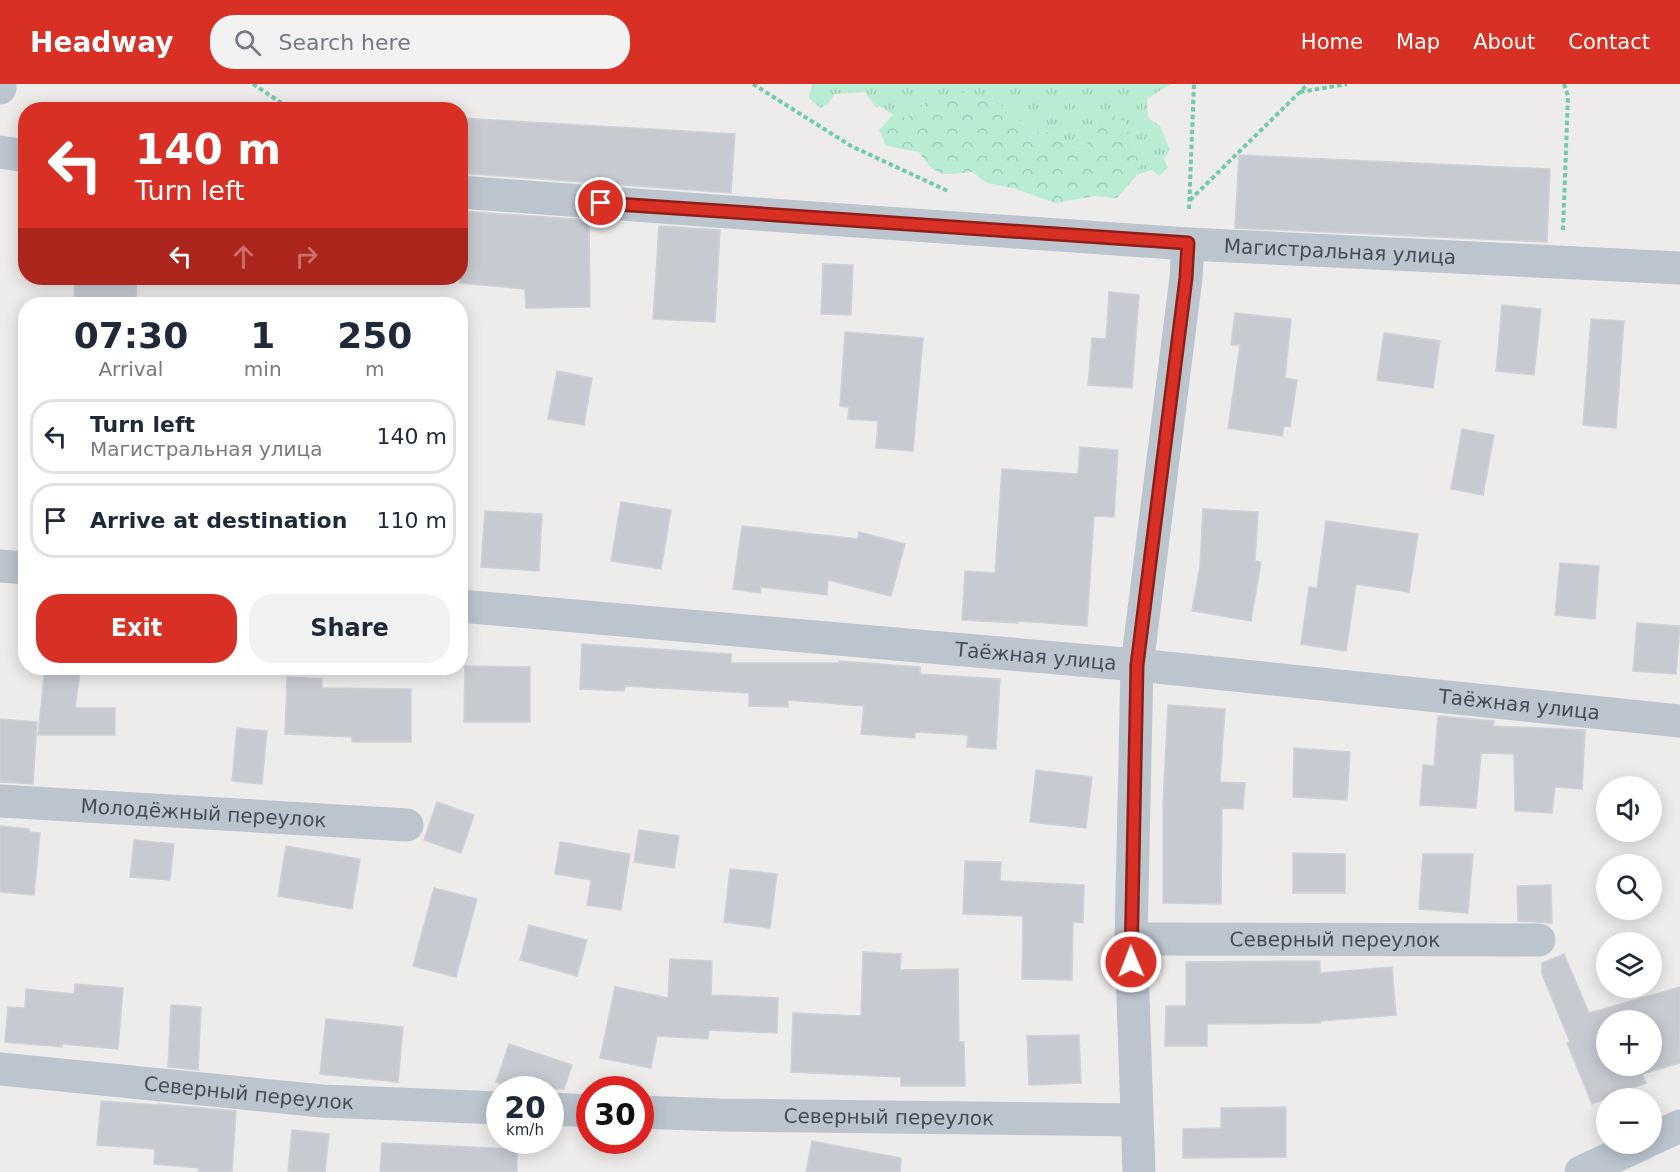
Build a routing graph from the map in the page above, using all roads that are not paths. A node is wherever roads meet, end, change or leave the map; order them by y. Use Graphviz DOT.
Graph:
graph roads {
  1 [pos="0,152"];
  2 [pos="18,155"];
  3 [pos="468,193"];
  4 [pos="1188,243"];
  5 [pos="1680,268"];
  6 [pos="0,566"];
  7 [pos="18,567"];
  8 [pos="468,607"];
  9 [pos="1137,665"];
  10 [pos="1680,721"];
  11 [pos="0,801"];
  12 [pos="406,825"];
  13 [pos="1131,939"];
  14 [pos="1539,940"];
  15 [pos="0,1069"];
  16 [pos="486,1107"];
  17 [pos="654,1113"];
  18 [pos="1136,1120"];
  19 [pos="1680,1126"];
  20 [pos="1662,1134"];
  21 [pos="1620,1154"];
  22 [pos="1138,1172"];
  23 [pos="1581,1172"];
  1 -- 2 [label="street"];
  3 -- 4 [label="street, Магистральная улица"];
  4 -- 5 [label="street, Магистральная улица"];
  4 -- 9 [label="street"];
  6 -- 7 [label="street"];
  8 -- 9 [label="street, Таёжная улица"];
  9 -- 10 [label="street, Таёжная улица"];
  9 -- 13 [label="street"];
  11 -- 12 [label="street, Молодёжный переулок"];
  13 -- 14 [label="street, Северный переулок"];
  13 -- 18 [label="street"];
  15 -- 16 [label="street, Северный переулок"];
  17 -- 18 [label="street, Северный переулок"];
  18 -- 22 [label="street"];
  19 -- 20 [label="street"];
  21 -- 23 [label="street"];
}
